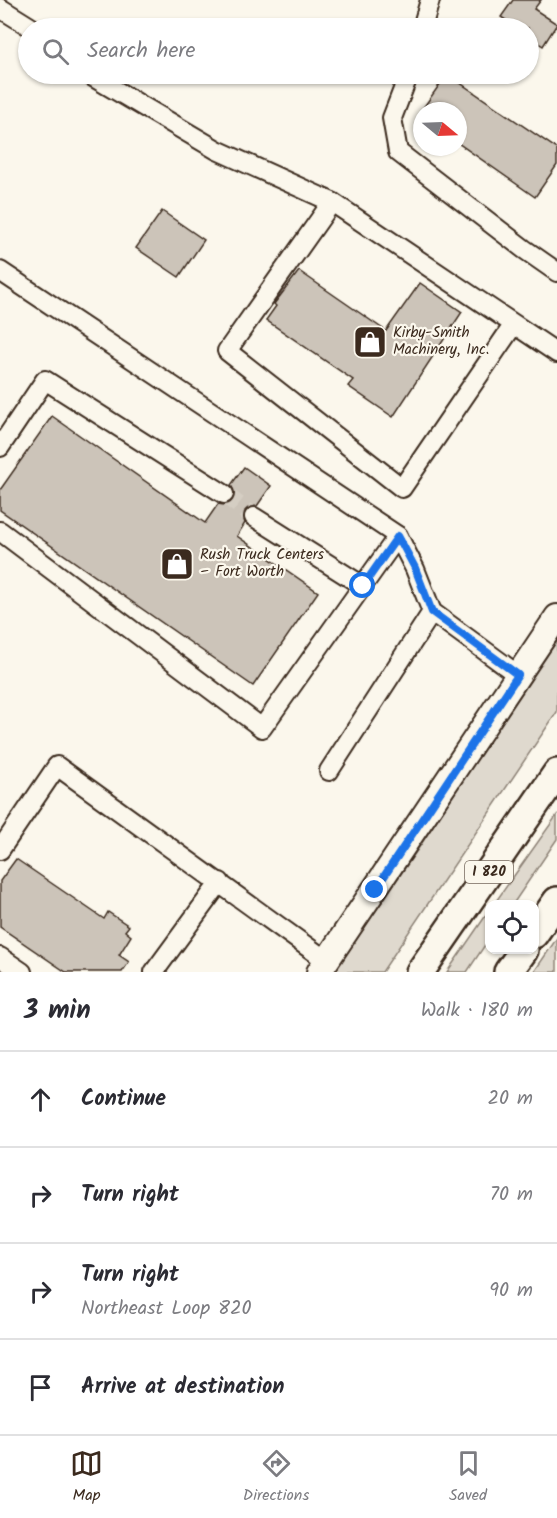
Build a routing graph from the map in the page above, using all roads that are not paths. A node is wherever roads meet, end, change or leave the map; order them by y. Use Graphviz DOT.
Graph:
graph roads {
  1 [pos="430,0"];
  2 [pos="0,8"];
  3 [pos="425,18"];
  4 [pos="18,19"];
  5 [pos="105,84"];
  6 [pos="405,84"];
  7 [pos="332,202"];
  8 [pos="0,271"];
  9 [pos="557,272"];
  10 [pos="514,324"];
  11 [pos="557,353"];
  12 [pos="0,447"];
  13 [pos="224,494"];
  14 [pos="254,517"];
  15 [pos="0,531"];
  16 [pos="398,536"];
  17 [pos="363,586"];
  18 [pos="432,612"];
  19 [pos="557,617"];
  20 [pos="518,675"];
  21 [pos="329,771"];
  22 [pos="557,772"];
  23 [pos="0,850"];
  24 [pos="220,882"];
  25 [pos="557,901"];
  26 [pos="539,927"];
  27 [pos="521,954"];
  28 [pos="0,957"];
  29 [pos="323,966"];
  30 [pos="22,972"];
  31 [pos="154,972"];
  32 [pos="420,972"];
  33 [pos="508,972"];
  1 -- 3 [label="lane"];
  2 -- 4 [label="lane"];
  5 -- 7 [label="lane"];
  6 -- 9 [label="lane"];
  7 -- 10 [label="lane"];
  7 -- 10 [label="lane"];
  8 -- 16 [label="lane"];
  10 -- 11 [label="lane"];
  12 -- 13 [label="lane"];
  14 -- 17 [label="lane"];
  15 -- 17 [label="lane"];
  16 -- 17 [label="lane"];
  16 -- 18 [label="lane"];
  18 -- 20 [label="lane"];
  18 -- 21 [label="lane"];
  19 -- 20 [label="main road"];
  20 -- 29 [label="main road"];
  22 -- 32 [label="highway, I 820"];
  23 -- 24 [label="lane"];
  24 -- 29 [label="lane"];
  24 -- 31 [label="lane"];
  25 -- 26 [label="highway"];
  27 -- 33 [label="highway"];
  28 -- 30 [label="lane"];
}
